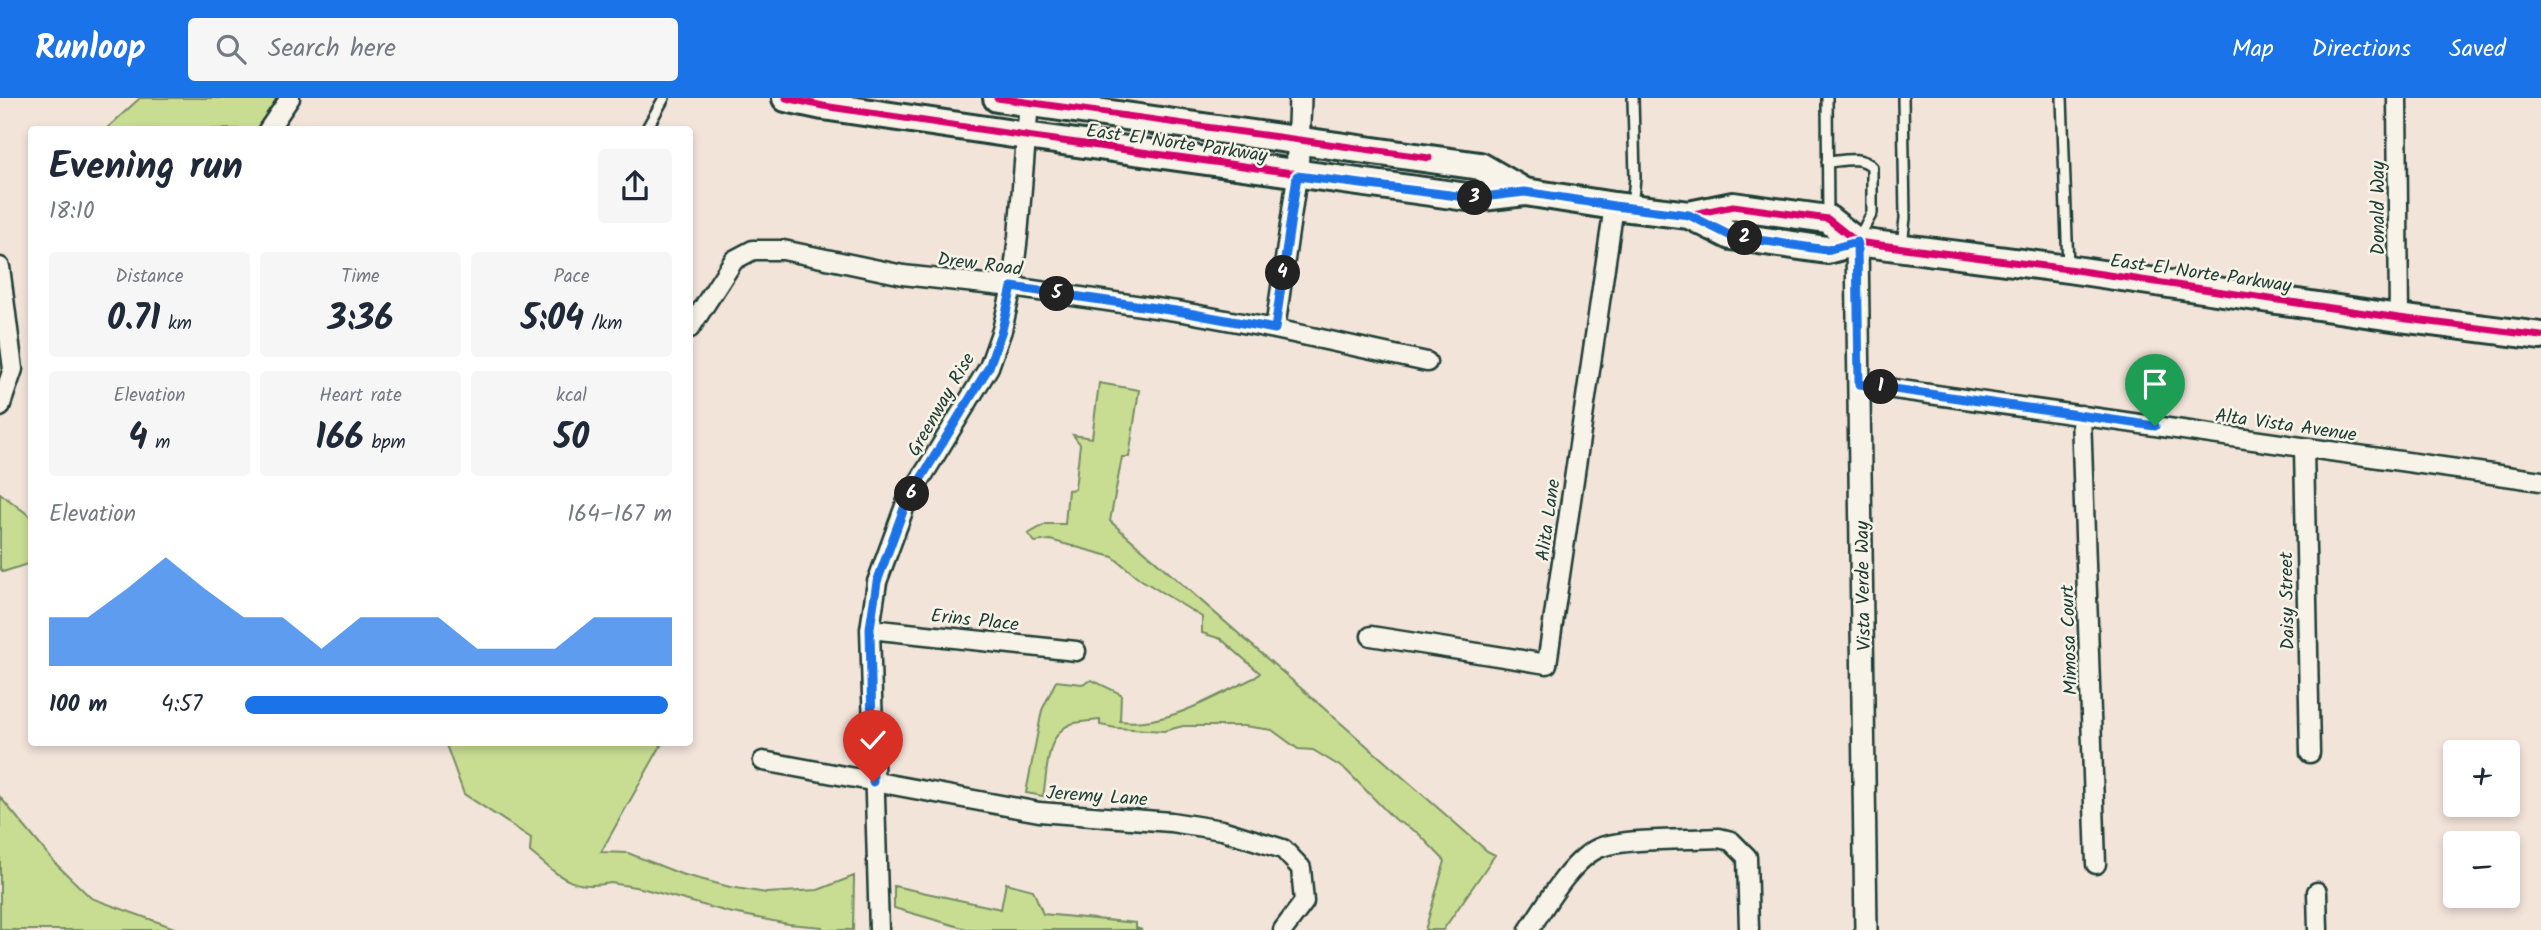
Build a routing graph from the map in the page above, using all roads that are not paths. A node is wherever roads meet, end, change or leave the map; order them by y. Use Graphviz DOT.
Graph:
graph roads {
  1 [pos="290,98"];
  2 [pos="664,98"];
  3 [pos="786,98"];
  4 [pos="997,98"];
  5 [pos="1300,98"];
  6 [pos="1633,98"];
  7 [pos="1827,98"];
  8 [pos="1903,98"];
  9 [pos="2062,98"];
  10 [pos="2397,98"];
  11 [pos="1028,102"];
  12 [pos="271,126"];
  13 [pos="648,126"];
  14 [pos="1026,136"];
  15 [pos="1298,140"];
  16 [pos="1827,162"];
  17 [pos="1297,176"];
  18 [pos="1525,192"];
  19 [pos="1623,207"];
  20 [pos="1689,215"];
  21 [pos="1828,219"];
  22 [pos="1857,242"];
  23 [pos="1902,248"];
  24 [pos="0,267"];
  25 [pos="2068,268"];
  26 [pos="1012,287"];
  27 [pos="2399,318"];
  28 [pos="693,323"];
  29 [pos="1275,329"];
  30 [pos="2541,336"];
  31 [pos="1427,362"];
  32 [pos="1859,384"];
  33 [pos="0,407"];
  34 [pos="2081,415"];
  35 [pos="2304,448"];
  36 [pos="2541,481"];
  37 [pos="870,628"];
  38 [pos="1371,636"];
  39 [pos="1076,651"];
  40 [pos="2310,753"];
  41 [pos="763,761"];
  42 [pos="873,782"];
  43 [pos="2096,864"];
  44 [pos="2316,892"];
  45 [pos="879,930"];
  46 [pos="1283,930"];
  47 [pos="1529,930"];
  48 [pos="1749,930"];
  49 [pos="1866,930"];
  50 [pos="2318,930"];
  1 -- 12 [label="street"];
  2 -- 13 [label="lane"];
  3 -- 14 [label="main road, East El Norte Parkway"];
  4 -- 11 [label="main road, East El Norte Parkway"];
  5 -- 15 [label="street"];
  6 -- 19 [label="lane"];
  7 -- 16 [label="lane"];
  8 -- 23 [label="lane"];
  9 -- 25 [label="lane"];
  10 -- 27 [label="street, Donald Way"];
  11 -- 14 [label="street, Greenway Rise"];
  11 -- 15 [label="main road, East El Norte Parkway"];
  14 -- 17 [label="main road, East El Norte Parkway"];
  14 -- 26 [label="street, Greenway Rise"];
  15 -- 17 [label="street"];
  15 -- 18 [label="main road, East El Norte Parkway"];
  16 -- 21 [label="lane"];
  16 -- 22 [label="lane"];
  17 -- 18 [label="main road, East El Norte Parkway"];
  17 -- 29 [label="street"];
  18 -- 19 [label="main road, East El Norte Parkway"];
  19 -- 20 [label="main road, East El Norte Parkway"];
  19 -- 38 [label="street, Alita Lane"];
  20 -- 21 [label="main road, East El Norte Parkway"];
  20 -- 22 [label="main road, East El Norte Parkway"];
  21 -- 22 [label="main road"];
  22 -- 23 [label="main road, East El Norte Parkway"];
  22 -- 32 [label="street, Vista Verde Way"];
  23 -- 25 [label="main road, East El Norte Parkway"];
  24 -- 33 [label="street"];
  25 -- 27 [label="main road, East El Norte Parkway"];
  26 -- 28 [label="street, Drew Road"];
  26 -- 29 [label="street, Drew Road"];
  26 -- 37 [label="street, Greenway Rise"];
  27 -- 30 [label="main road, East El Norte Parkway"];
  29 -- 31 [label="street, Drew Road"];
  32 -- 34 [label="street, Alta Vista Avenue"];
  32 -- 49 [label="street, Vista Verde Way"];
  34 -- 35 [label="street, Alta Vista Avenue"];
  34 -- 43 [label="street, Mimosa Court"];
  35 -- 36 [label="street, Alta Vista Avenue"];
  35 -- 40 [label="street, Daisy Street"];
  37 -- 39 [label="street, Erins Place"];
  37 -- 42 [label="street, Greenway Rise"];
  41 -- 42 [label="street, Jeremy Lane"];
  42 -- 45 [label="street, Greenway Rise"];
  42 -- 46 [label="street, Jeremy Lane"];
  44 -- 50 [label="street"];
  47 -- 48 [label="street"];
}
